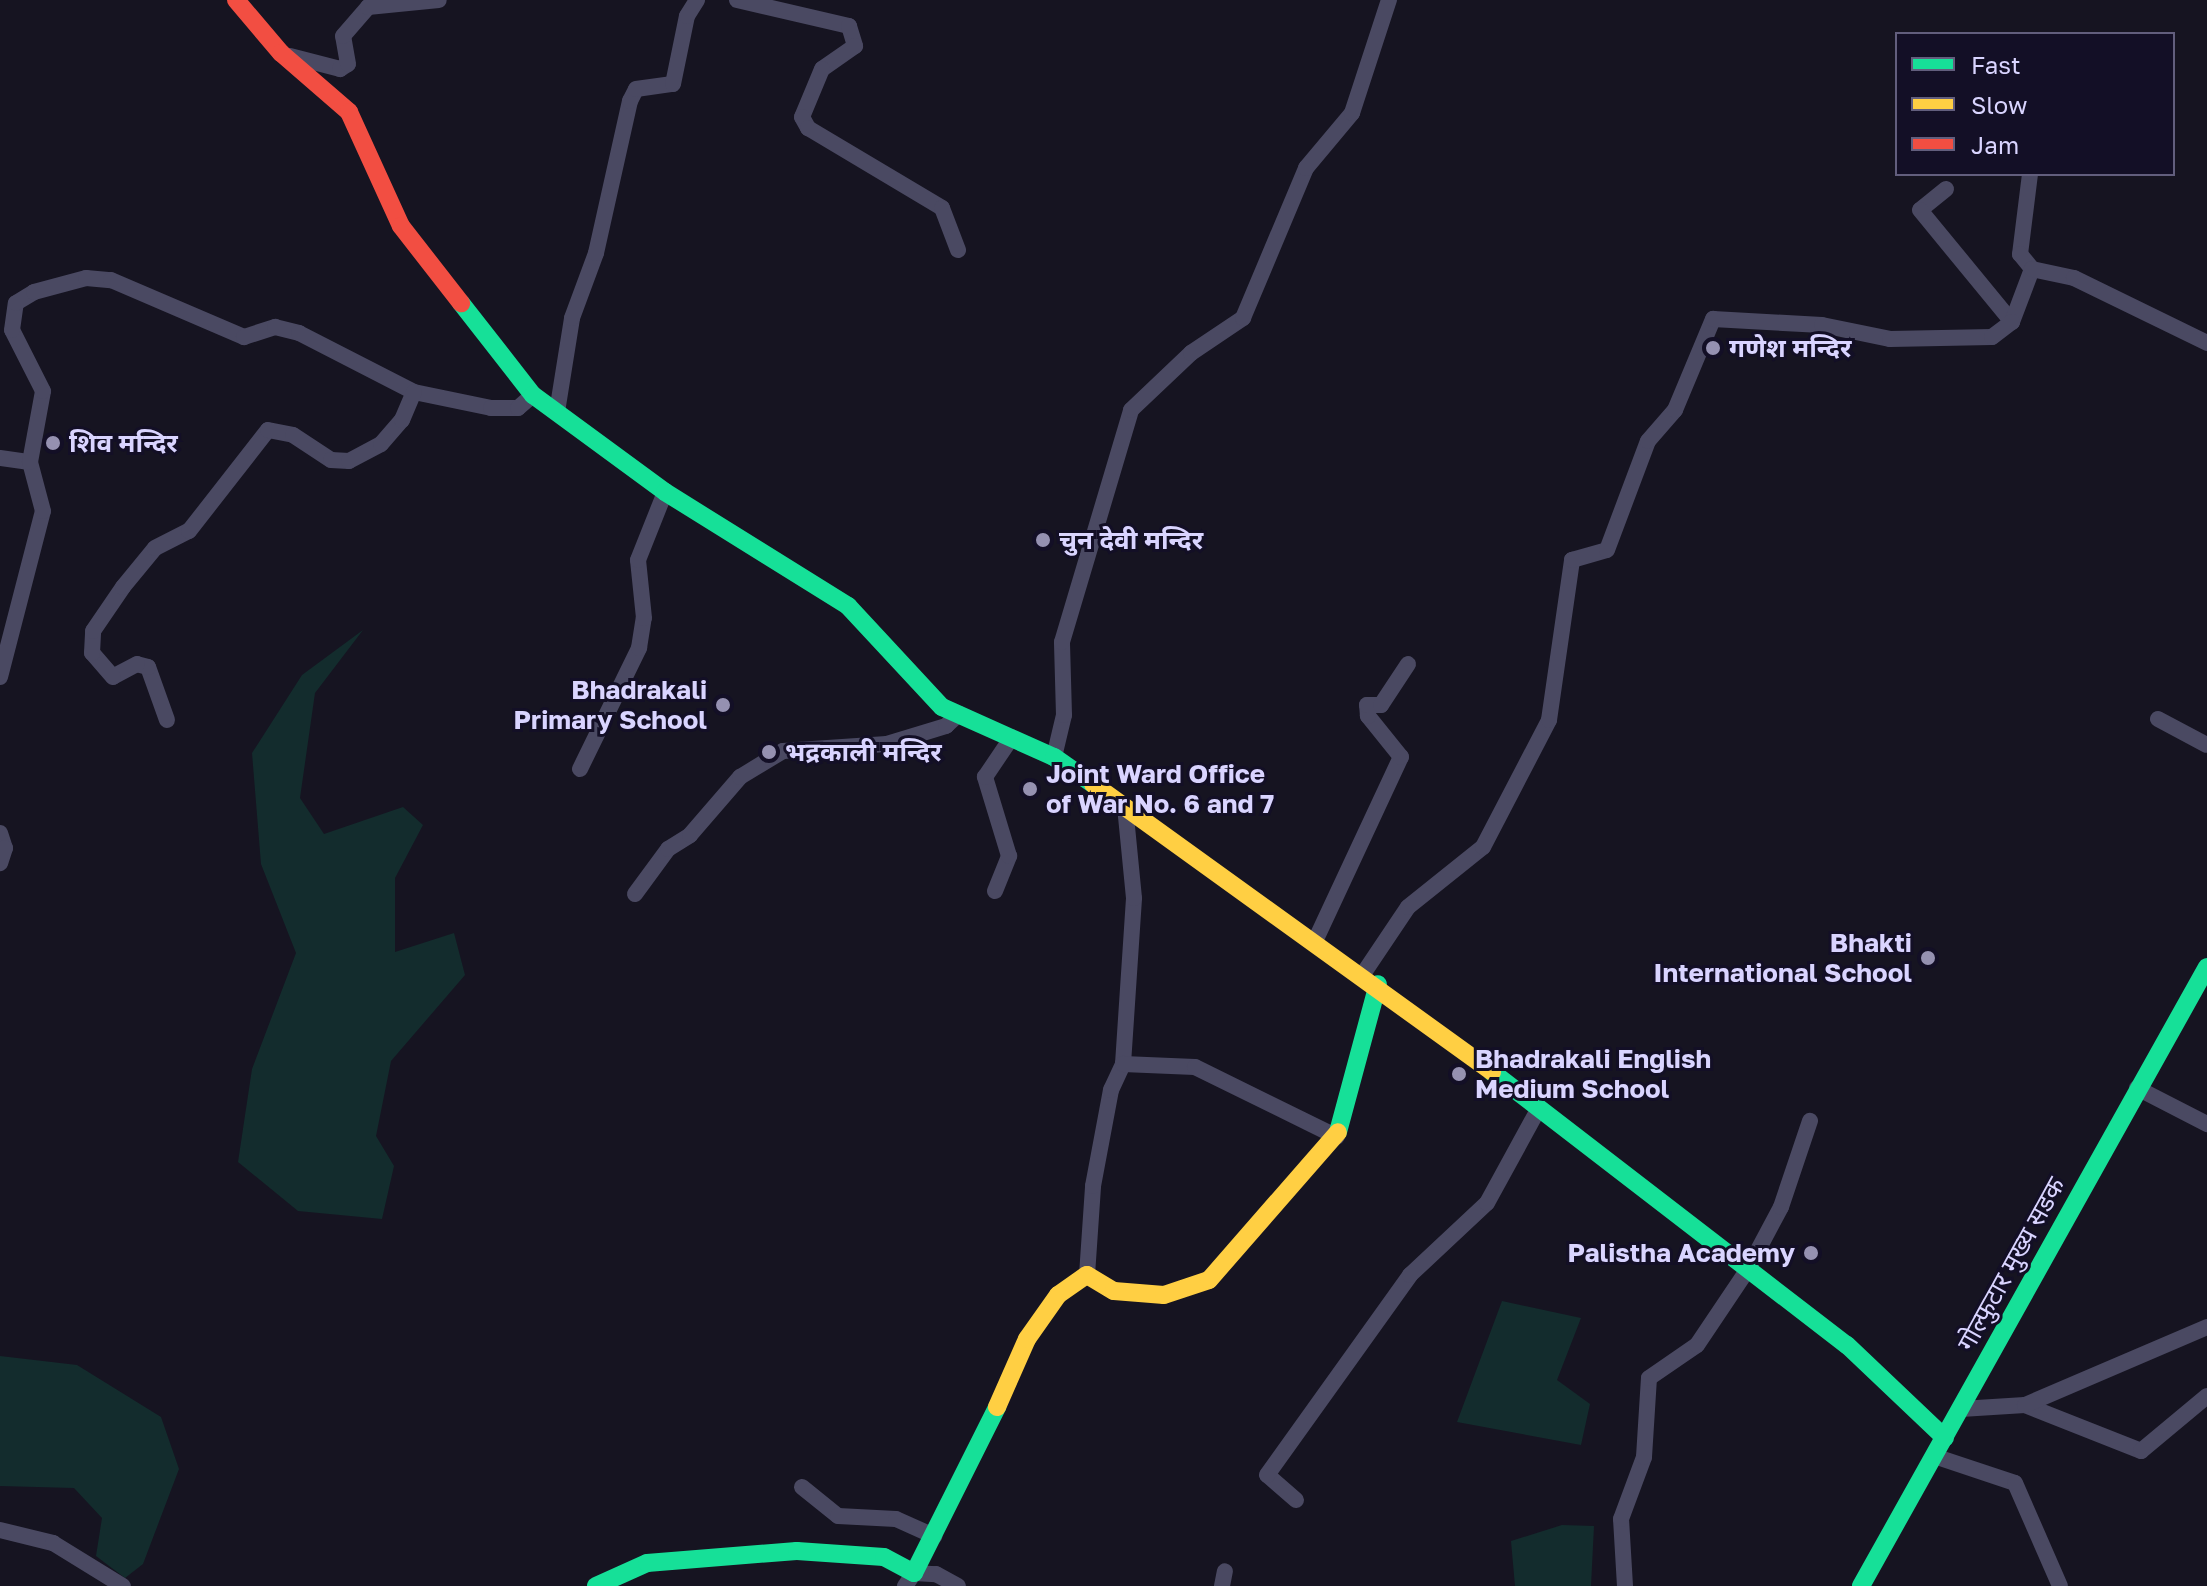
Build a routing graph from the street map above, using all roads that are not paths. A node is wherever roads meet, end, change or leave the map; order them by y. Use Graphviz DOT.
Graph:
graph roads {
  1 [pos="236,0"];
  2 [pos="439,0"];
  3 [pos="697,0"];
  4 [pos="737,0"];
  5 [pos="1389,0"];
  6 [pos="281,53"];
  7 [pos="2030,176"];
  8 [pos="1946,189"];
  9 [pos="958,250"];
  10 [pos="2032,269"];
  11 [pos="2012,322"];
  12 [pos="2207,343"];
  13 [pos="414,392"];
  14 [pos="533,395"];
  15 [pos="557,412"];
  16 [pos="0,458"];
  17 [pos="30,462"];
  18 [pos="665,492"];
  19 [pos="1408,664"];
  20 [pos="0,677"];
  21 [pos="959,714"];
  22 [pos="2158,719"];
  23 [pos="167,720"];
  24 [pos="1012,737"];
  25 [pos="2207,745"];
  26 [pos="1054,757"];
  27 [pos="580,769"];
  28 [pos="1125,806"];
  29 [pos="0,833"];
  30 [pos="0,863"];
  31 [pos="995,891"];
  32 [pos="635,894"];
  33 [pos="1316,939"];
  34 [pos="2207,967"];
  35 [pos="1369,981"];
  36 [pos="1123,1064"];
  37 [pos="2137,1088"];
  38 [pos="1539,1108"];
  39 [pos="1810,1121"];
  40 [pos="2207,1124"];
  41 [pos="1337,1137"];
  42 [pos="1748,1269"];
  43 [pos="1087,1275"];
  44 [pos="2207,1327"];
  45 [pos="2207,1396"];
  46 [pos="2025,1405"];
  47 [pos="1961,1409"];
  48 [pos="1945,1438"];
  49 [pos="1934,1456"];
  50 [pos="802,1487"];
  51 [pos="1296,1500"];
  52 [pos="0,1530"];
  53 [pos="934,1536"];
  54 [pos="910,1580"];
  55 [pos="123,1586"];
  56 [pos="596,1586"];
  57 [pos="958,1586"];
  58 [pos="1625,1586"];
  59 [pos="1861,1586"];
  60 [pos="2060,1586"];
  1 -- 6 [label="street"];
  2 -- 6 [label="street"];
  3 -- 15 [label="street"];
  4 -- 9 [label="street"];
  5 -- 26 [label="street"];
  6 -- 14 [label="street"];
  7 -- 10 [label="street"];
  8 -- 11 [label="street"];
  10 -- 11 [label="street"];
  10 -- 12 [label="street"];
  11 -- 35 [label="street"];
  13 -- 14 [label="street"];
  13 -- 17 [label="street"];
  13 -- 23 [label="street"];
  14 -- 15 [label="street"];
  15 -- 18 [label="street"];
  16 -- 17 [label="street"];
  17 -- 20 [label="street"];
  18 -- 21 [label="street"];
  18 -- 27 [label="street"];
  19 -- 33 [label="street"];
  21 -- 24 [label="street"];
  21 -- 32 [label="street"];
  22 -- 25 [label="street"];
  24 -- 26 [label="street"];
  24 -- 31 [label="street"];
  26 -- 28 [label="street"];
  28 -- 33 [label="street"];
  28 -- 36 [label="street"];
  29 -- 30 [label="street"];
  33 -- 35 [label="street"];
  34 -- 37 [label="street, गोल्फुटार मुख्य सडक"];
  35 -- 38 [label="street"];
  35 -- 41 [label="street"];
  36 -- 41 [label="street"];
  36 -- 43 [label="street"];
  37 -- 40 [label="street"];
  37 -- 47 [label="street, गोल्फुटार मुख्य सडक"];
  38 -- 42 [label="street"];
  38 -- 51 [label="street"];
  39 -- 42 [label="street"];
  41 -- 43 [label="street"];
  42 -- 48 [label="street"];
  42 -- 58 [label="street"];
  43 -- 53 [label="street"];
  44 -- 46 [label="street"];
  45 -- 46 [label="street"];
  46 -- 47 [label="street"];
  47 -- 48 [label="street, गोल्फुटार मुख्य सडक"];
  48 -- 49 [label="street, गोल्फुटार मुख्य सडक"];
  49 -- 59 [label="street, गोल्फुटार मुख्य सडक"];
  49 -- 60 [label="street"];
  50 -- 53 [label="street"];
  52 -- 55 [label="street"];
  53 -- 54 [label="street"];
  54 -- 56 [label="street"];
  54 -- 57 [label="street"];
}
